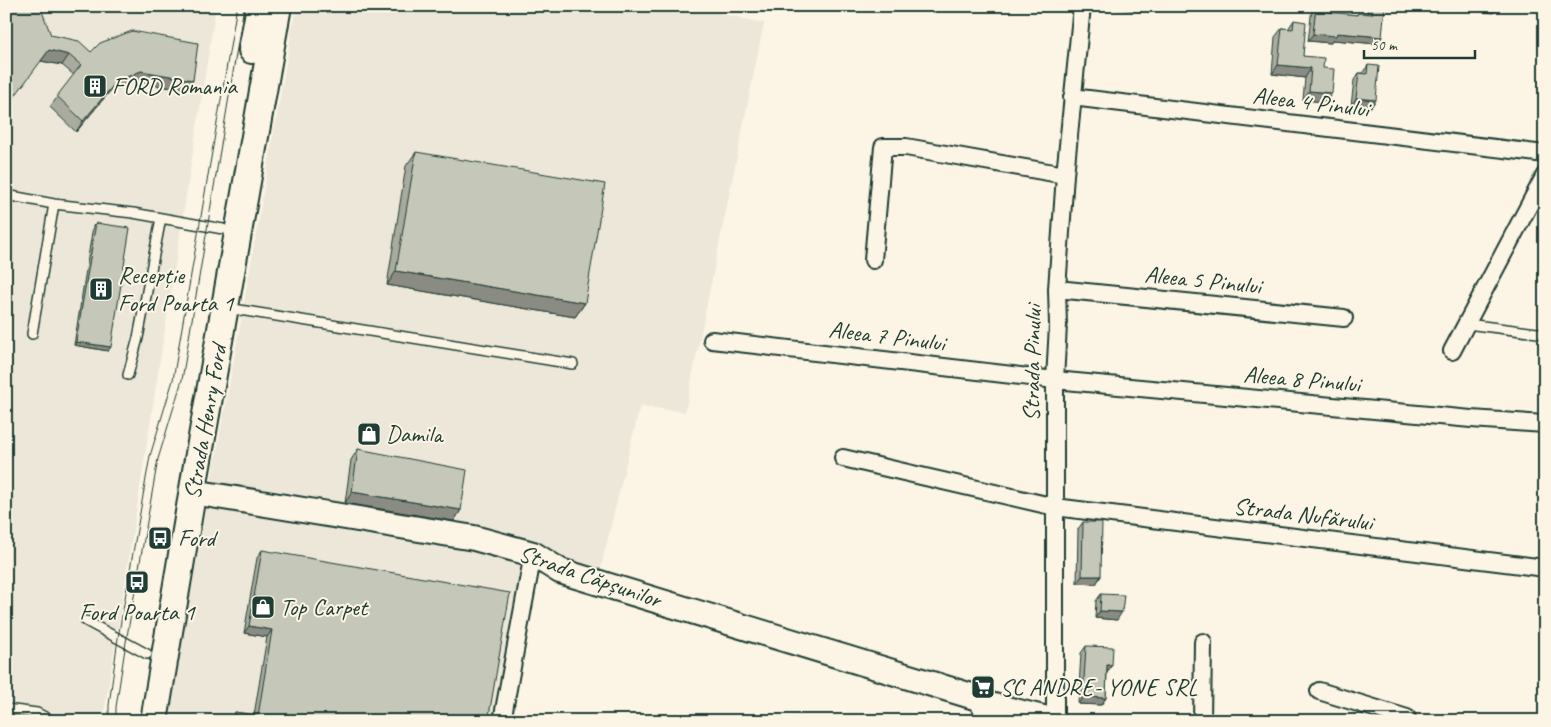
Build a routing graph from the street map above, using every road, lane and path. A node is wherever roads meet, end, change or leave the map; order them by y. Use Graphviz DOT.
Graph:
graph roads {
  1 [pos="260,6"];
  2 [pos="278,6"];
  3 [pos="1082,6"];
  4 [pos="1072,97"];
  5 [pos="1545,154"];
  6 [pos="1545,175"];
  7 [pos="1065,176"];
  8 [pos="6,195"];
  9 [pos="54,204"];
  10 [pos="161,218"];
  11 [pos="222,229"];
  12 [pos="873,260"];
  13 [pos="1057,289"];
  14 [pos="225,308"];
  15 [pos="1344,318"];
  16 [pos="1467,324"];
  17 [pos="32,334"];
  18 [pos="1545,334"];
  19 [pos="712,340"];
  20 [pos="1452,351"];
  21 [pos="573,364"];
  22 [pos="128,375"];
  23 [pos="1055,380"];
  24 [pos="1545,424"];
  25 [pos="842,458"];
  26 [pos="193,492"];
  27 [pos="1055,507"];
  28 [pos="533,554"];
  29 [pos="1545,568"];
  30 [pos="86,621"];
  31 [pos="1203,642"];
  32 [pos="147,654"];
  33 [pos="1319,691"];
  34 [pos="978,698"];
  35 [pos="6,709"];
  36 [pos="1056,719"];
  37 [pos="54,721"];
  38 [pos="136,721"];
  39 [pos="154,721"];
  40 [pos="502,721"];
  41 [pos="997,721"];
  42 [pos="1202,721"];
  43 [pos="1406,721"];
  1 -- 11 [label="main road, Strada Henry Ford"];
  2 -- 14 [label="main road, Strada Henry Ford"];
  3 -- 4 [label="street, Strada Pinului"];
  4 -- 5 [label="street, Aleea 4 Pinului"];
  4 -- 7 [label="street, Strada Pinului"];
  6 -- 16 [label="street"];
  7 -- 12 [label="street"];
  7 -- 13 [label="street, Strada Pinului"];
  8 -- 9 [label="lane"];
  9 -- 10 [label="lane"];
  9 -- 17 [label="lane"];
  10 -- 11 [label="lane"];
  10 -- 22 [label="lane"];
  11 -- 32 [label="main road, Strada Henry Ford"];
  13 -- 15 [label="street, Aleea 5 Pinului"];
  13 -- 23 [label="street, Strada Pinului"];
  14 -- 21 [label="lane"];
  14 -- 26 [label="main road, Strada Henry Ford"];
  16 -- 18 [label="lane"];
  16 -- 20 [label="street"];
  19 -- 23 [label="street, Aleea 7 Pinului"];
  23 -- 24 [label="street, Aleea 8 Pinului"];
  23 -- 27 [label="street, Strada Pinului"];
  25 -- 27 [label="street, Strada Nufărului"];
  26 -- 28 [label="street, Strada Căpșunilor"];
  26 -- 39 [label="main road, Strada Henry Ford"];
  27 -- 29 [label="street, Strada Nufărului"];
  27 -- 36 [label="street, Strada Pinului"];
  28 -- 34 [label="street, Strada Căpșunilor"];
  28 -- 40 [label="street"];
  30 -- 32 [label="lane"];
  31 -- 42 [label="street"];
  32 -- 38 [label="main road, Strada Henry Ford"];
  33 -- 43 [label="street"];
  34 -- 36 [label="street"];
  34 -- 41 [label="street"];
  35 -- 37 [label="lane"];
}
